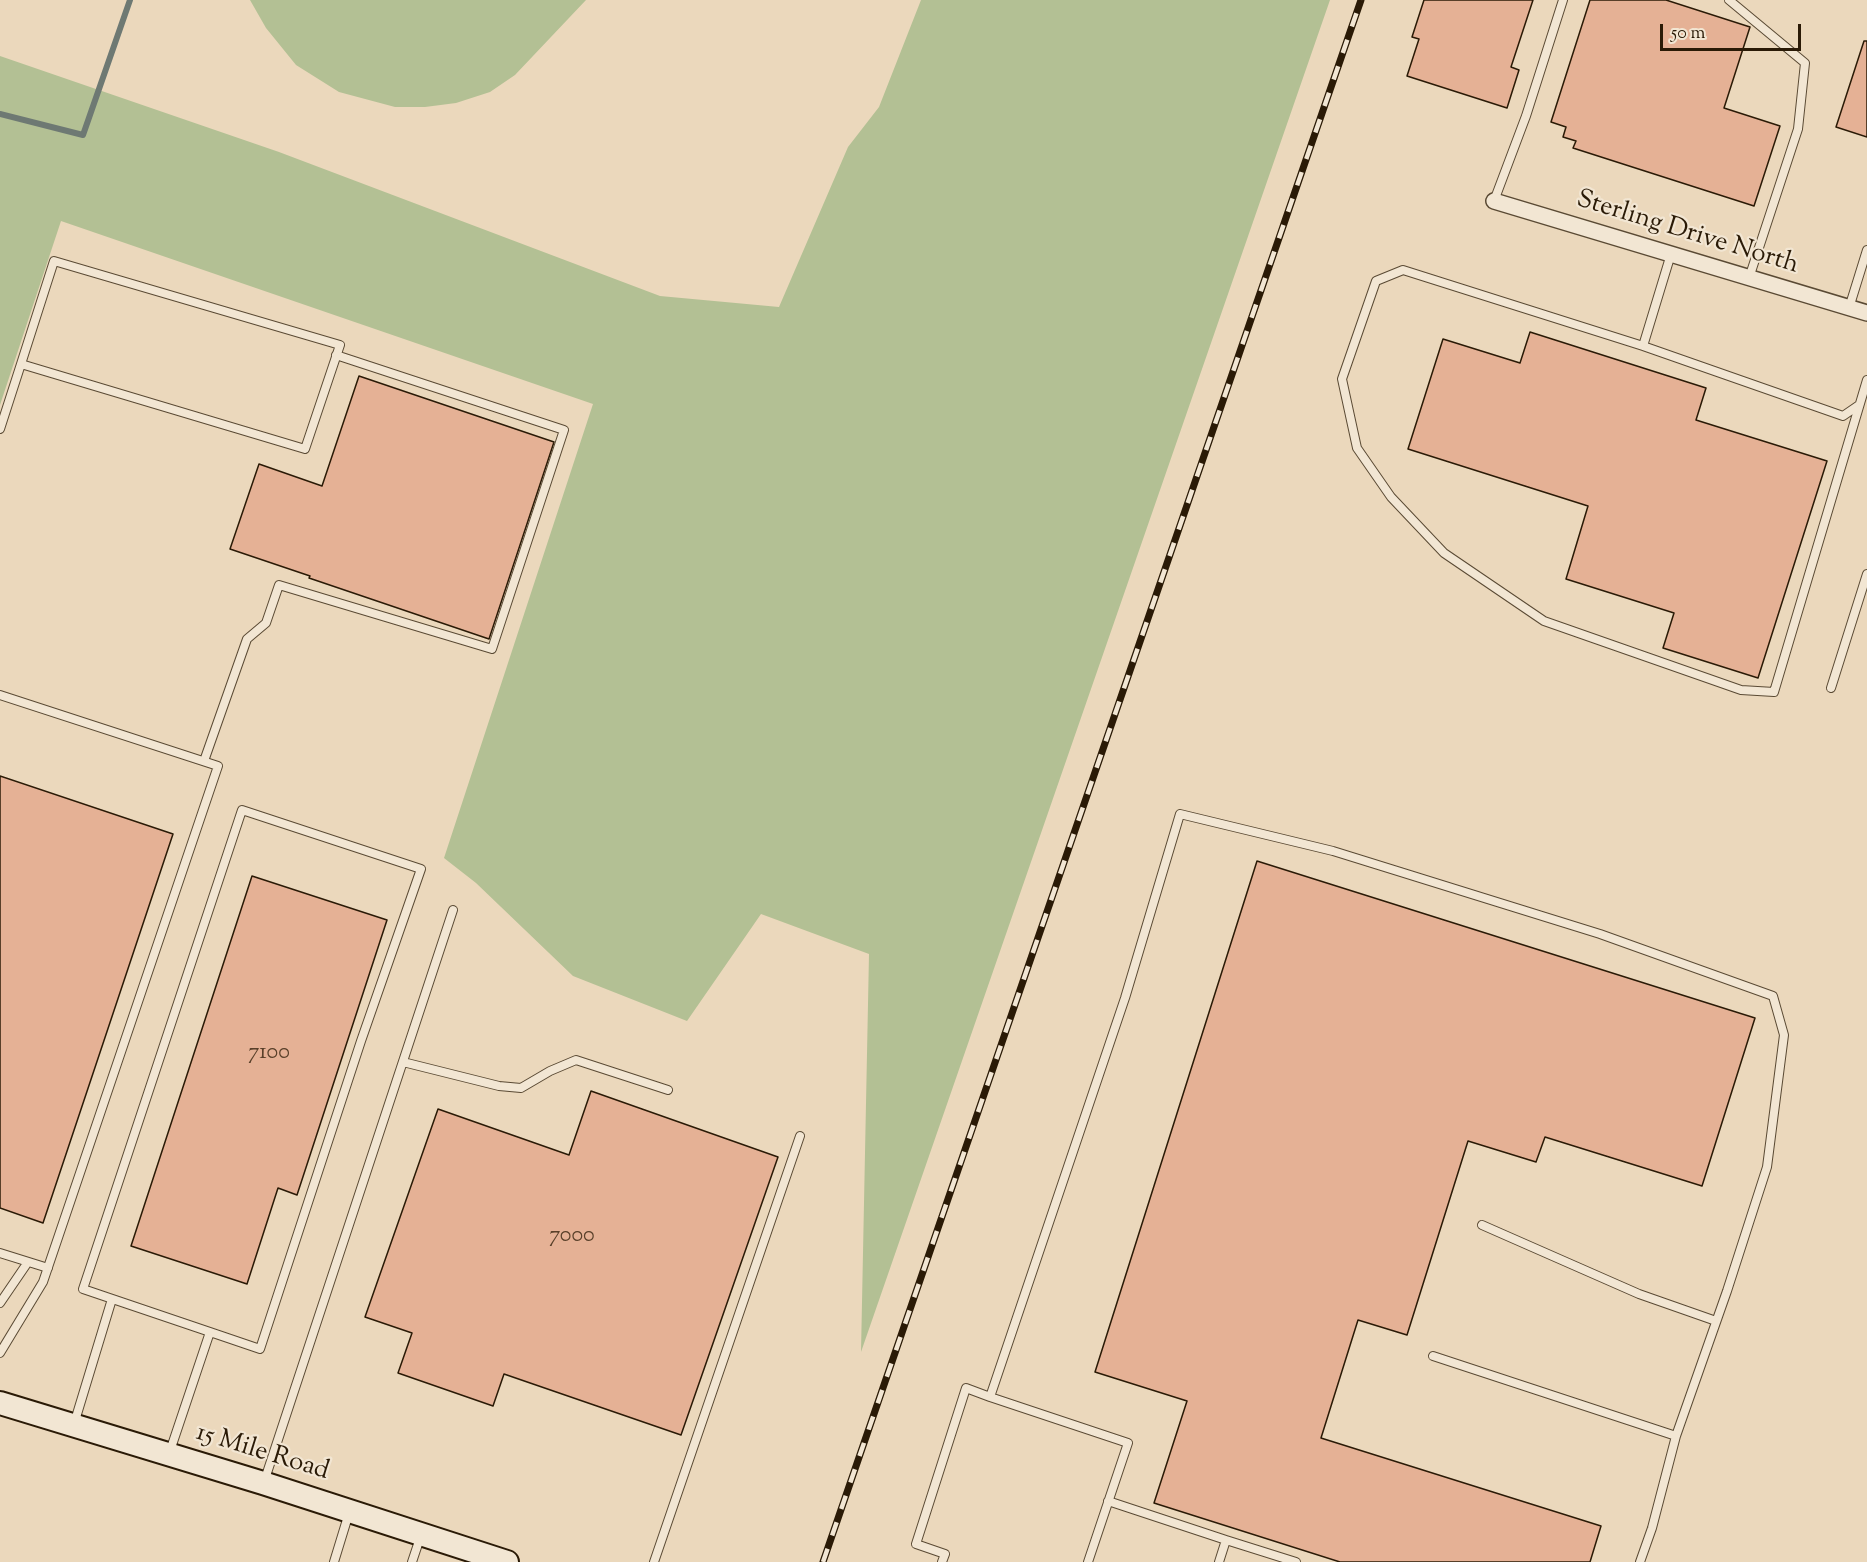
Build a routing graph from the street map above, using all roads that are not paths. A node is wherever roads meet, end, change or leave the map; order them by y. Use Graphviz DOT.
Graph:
graph roads {
  1 [pos="1563,0"];
  2 [pos="1729,0"];
  3 [pos="1494,201"];
  4 [pos="1867,250"];
  5 [pos="1671,254"];
  6 [pos="1749,278"];
  7 [pos="1849,308"];
  8 [pos="1867,313"];
  9 [pos="1643,346"];
  10 [pos="336,355"];
  11 [pos="21,364"];
  12 [pos="1867,380"];
  13 [pos="1859,405"];
  14 [pos="0,429"];
  15 [pos="1867,574"];
  16 [pos="1831,688"];
  17 [pos="0,696"];
  18 [pos="204,761"];
  19 [pos="453,910"];
  20 [pos="403,1062"];
  21 [pos="668,1090"];
  22 [pos="800,1136"];
  23 [pos="1482,1225"];
  24 [pos="0,1252"];
  25 [pos="28,1262"];
  26 [pos="48,1268"];
  27 [pos="112,1299"];
  28 [pos="0,1304"];
  29 [pos="1716,1321"];
  30 [pos="210,1332"];
  31 [pos="0,1353"];
  32 [pos="1433,1356"];
  33 [pos="990,1397"];
  34 [pos="0,1403"];
  35 [pos="73,1426"];
  36 [pos="1676,1436"];
  37 [pos="169,1455"];
  38 [pos="263,1483"];
  39 [pos="1108,1501"];
  40 [pos="350,1511"];
  41 [pos="421,1534"];
  42 [pos="1226,1540"];
  43 [pos="334,1562"];
  44 [pos="412,1562"];
  45 [pos="507,1562"];
  46 [pos="654,1562"];
  47 [pos="942,1562"];
  48 [pos="1088,1562"];
  49 [pos="1219,1562"];
  50 [pos="1296,1562"];
  51 [pos="1640,1562"];
  1 -- 3 [label="lane"];
  2 -- 6 [label="lane"];
  3 -- 5 [label="street, Sterling Drive North"];
  4 -- 7 [label="lane"];
  5 -- 6 [label="street, Sterling Drive North"];
  5 -- 9 [label="lane"];
  6 -- 7 [label="street, Sterling Drive North"];
  7 -- 8 [label="street, Sterling Drive North"];
  9 -- 13 [label="lane"];
  9 -- 13 [label="lane"];
  10 -- 11 [label="lane"];
  10 -- 11 [label="lane"];
  10 -- 18 [label="lane"];
  11 -- 14 [label="lane"];
  12 -- 13 [label="lane"];
  15 -- 16 [label="lane"];
  17 -- 18 [label="lane"];
  18 -- 26 [label="lane"];
  19 -- 20 [label="lane"];
  20 -- 21 [label="lane"];
  20 -- 38 [label="lane"];
  22 -- 46 [label="lane"];
  23 -- 29 [label="lane"];
  24 -- 25 [label="lane"];
  25 -- 26 [label="lane"];
  25 -- 28 [label="lane"];
  26 -- 31 [label="lane"];
  27 -- 30 [label="lane"];
  27 -- 30 [label="lane"];
  27 -- 35 [label="lane"];
  29 -- 33 [label="lane"];
  29 -- 36 [label="lane"];
  30 -- 37 [label="lane"];
  32 -- 36 [label="lane"];
  33 -- 39 [label="lane"];
  33 -- 47 [label="lane"];
  34 -- 35 [label="main road, 15 Mile Road"];
  35 -- 37 [label="main road, 15 Mile Road"];
  36 -- 51 [label="lane"];
  37 -- 38 [label="main road, 15 Mile Road"];
  38 -- 40 [label="main road, 15 Mile Road"];
  39 -- 42 [label="lane"];
  39 -- 48 [label="lane"];
  40 -- 41 [label="main road, 15 Mile Road"];
  40 -- 43 [label="lane"];
  41 -- 44 [label="lane"];
  41 -- 45 [label="main road, 15 Mile Road"];
  42 -- 49 [label="lane"];
  42 -- 50 [label="lane"];
}
